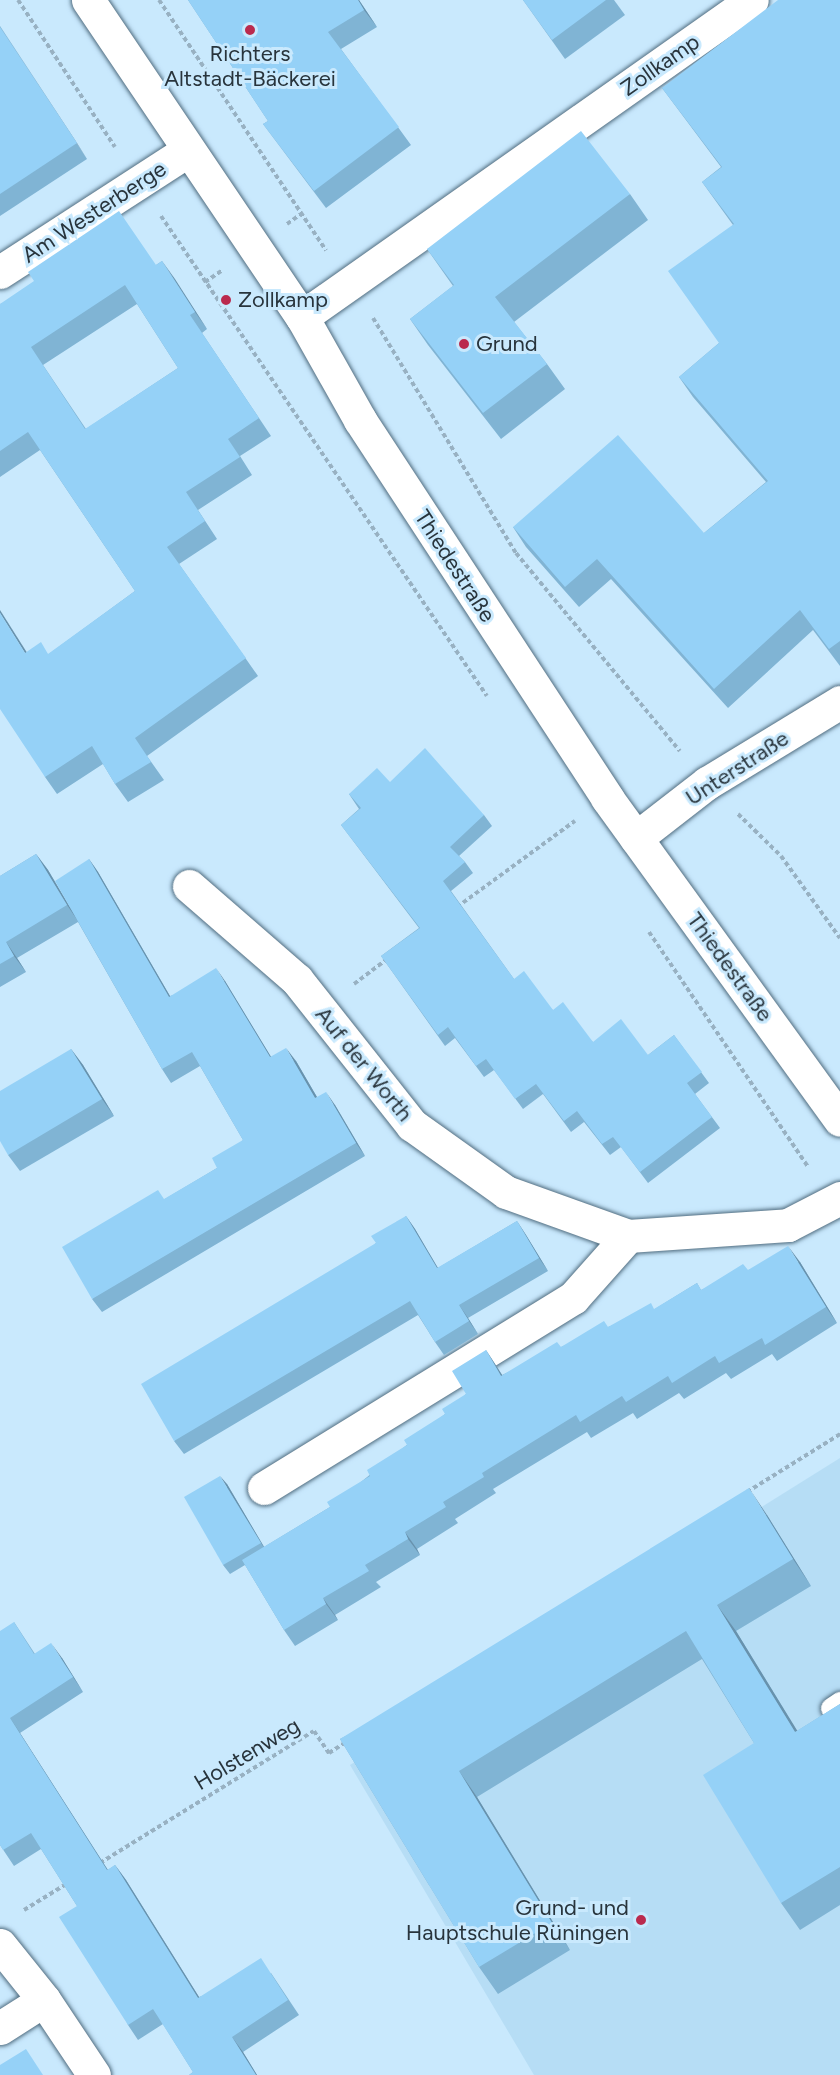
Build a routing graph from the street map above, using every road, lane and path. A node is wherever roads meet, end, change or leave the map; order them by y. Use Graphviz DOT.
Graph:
graph roads {
  1 [pos="18,0"];
  2 [pos="88,0"];
  3 [pos="159,0"];
  4 [pos="752,0"];
  5 [pos="187,152"];
  6 [pos="139,183"];
  7 [pos="0,272"];
  8 [pos="349,285"];
  9 [pos="302,317"];
  10 [pos="840,702"];
  11 [pos="494,706"];
  12 [pos="707,783"];
  13 [pos="607,798"];
  14 [pos="567,812"];
  15 [pos="574,822"];
  16 [pos="580,832"];
  17 [pos="636,838"];
  18 [pos="189,886"];
  19 [pos="451,912"];
  20 [pos="647,929"];
  21 [pos="840,938"];
  22 [pos="394,954"];
  23 [pos="319,1009"];
  24 [pos="840,1120"];
  25 [pos="836,1200"];
  26 [pos="628,1236"];
  27 [pos="840,1434"];
  28 [pos="264,1488"];
  29 [pos="740,1497"];
  30 [pos="349,1740"];
  31 [pos="91,1868"];
  32 [pos="71,1881"];
  33 [pos="20,1912"];
  34 [pos="0,1945"];
  35 [pos="44,2000"];
  36 [pos="0,2028"];
  37 [pos="94,2075"];
  1 -- 6 [label="path"];
  2 -- 5 [label="street, Thiedestraße"];
  3 -- 8 [label="path"];
  4 -- 8 [label="street, Zollkamp"];
  5 -- 6 [label="street, Am Westerberge"];
  5 -- 9 [label="street, Thiedestraße"];
  6 -- 7 [label="street, Am Westerberge"];
  6 -- 11 [label="path"];
  8 -- 9 [label="street, Zollkamp"];
  8 -- 12 [label="path"];
  9 -- 13 [label="street, Thiedestraße"];
  10 -- 12 [label="street, Unterstraße"];
  12 -- 17 [label="street, Unterstraße"];
  12 -- 21 [label="path"];
  13 -- 15 [label="path"];
  13 -- 17 [label="street, Thiedestraße"];
  14 -- 15 [label="path"];
  15 -- 16 [label="path"];
  15 -- 19 [label="path"];
  17 -- 24 [label="street, Thiedestraße"];
  18 -- 23 [label="street, Auf der Worth"];
  20 -- 25 [label="path"];
  22 -- 23 [label="path"];
  23 -- 26 [label="street, Auf der Worth"];
  25 -- 26 [label="street, Auf der Worth"];
  26 -- 28 [label="street"];
  27 -- 29 [label="path"];
  30 -- 31 [label="path, Holstenweg"];
  32 -- 33 [label="path"];
  34 -- 35 [label="street"];
  35 -- 36 [label="street"];
  35 -- 37 [label="street"];
}
